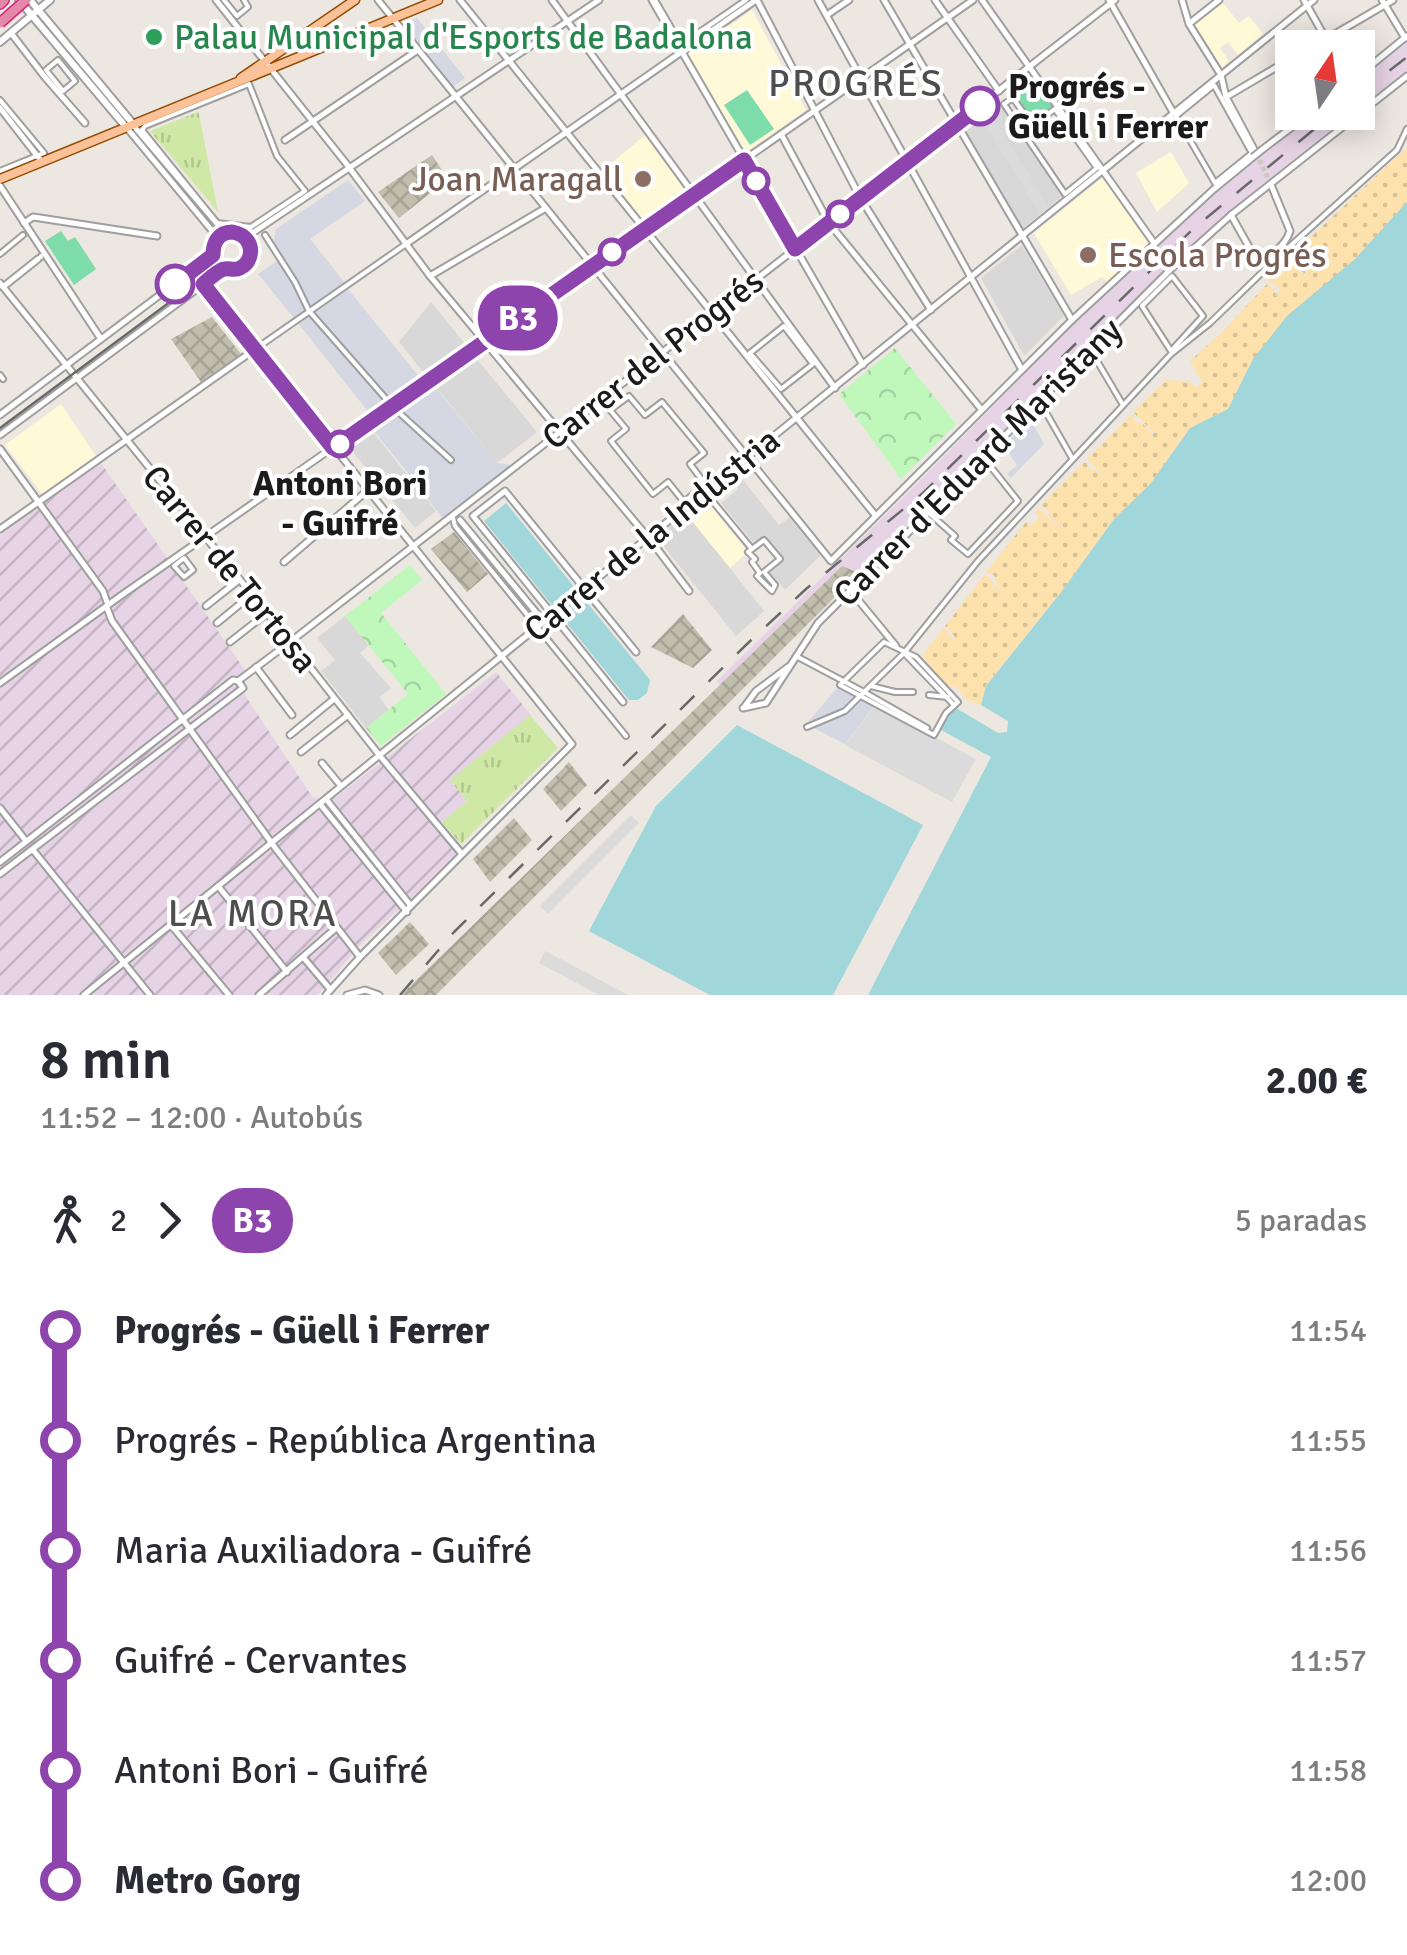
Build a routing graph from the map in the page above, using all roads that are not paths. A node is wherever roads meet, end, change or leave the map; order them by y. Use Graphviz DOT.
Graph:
graph roads {
  1 [pos="25,0"];
  2 [pos="50,0"];
  3 [pos="216,0"];
  4 [pos="224,0"];
  5 [pos="244,0"];
  6 [pos="355,0"];
  7 [pos="378,0"];
  8 [pos="438,0"];
  9 [pos="460,0"];
  10 [pos="552,0"];
  11 [pos="599,0"];
  12 [pos="653,0"];
  13 [pos="746,0"];
  14 [pos="756,0"];
  15 [pos="818,0"];
  16 [pos="848,0"];
  17 [pos="884,0"];
  18 [pos="935,0"];
  19 [pos="973,0"];
  20 [pos="982,0"];
  21 [pos="1182,0"];
  22 [pos="1219,0"];
  23 [pos="1314,0"];
  24 [pos="1393,0"];
  25 [pos="1112,1"];
  26 [pos="1383,2"];
  27 [pos="1305,3"];
  28 [pos="36,13"];
  29 [pos="827,16"];
  30 [pos="947,17"];
  31 [pos="392,19"];
  32 [pos="568,21"];
  33 [pos="0,22"];
  34 [pos="1189,24"];
  35 [pos="1321,30"];
  36 [pos="1340,30"];
  37 [pos="11,32"];
  38 [pos="1406,37"];
  39 [pos="0,42"];
  40 [pos="910,44"];
  41 [pos="418,50"];
  42 [pos="681,53"];
  43 [pos="508,60"];
  44 [pos="1375,62"];
  45 [pos="270,63"];
  46 [pos="1030,66"];
  47 [pos="1275,68"];
  48 [pos="46,70"];
  49 [pos="1221,76"];
  50 [pos="1407,76"];
  51 [pos="862,78"];
  52 [pos="999,91"];
  53 [pos="622,94"];
  54 [pos="456,97"];
  55 [pos="1226,97"];
  56 [pos="0,100"];
  57 [pos="0,108"];
  58 [pos="1055,109"];
  59 [pos="814,111"];
  60 [pos="1175,115"];
  61 [pos="313,121"];
  62 [pos="86,122"];
  63 [pos="956,124"];
  64 [pos="129,126"];
  65 [pos="1289,130"];
  66 [pos="1407,130"];
  67 [pos="566,132"];
  68 [pos="780,134"];
  69 [pos="284,140"];
  70 [pos="274,148"];
  71 [pos="1255,155"];
  72 [pos="40,159"];
  73 [pos="744,160"];
  74 [pos="908,162"];
  75 [pos="348,168"];
  76 [pos="513,169"];
  77 [pos="1104,171"];
  78 [pos="0,175"];
  79 [pos="0,186"];
  80 [pos="1272,187"];
  81 [pos="694,195"];
  82 [pos="861,199"];
  83 [pos="546,208"];
  84 [pos="1231,215"];
  85 [pos="24,223"];
  86 [pos="829,223"];
  87 [pos="646,229"];
  88 [pos="24,234"];
  89 [pos="265,235"];
  90 [pos="157,236"];
  91 [pos="221,236"];
  92 [pos="1024,236"];
  93 [pos="245,238"];
  94 [pos="406,244"];
  95 [pos="1154,244"];
  96 [pos="795,249"];
  97 [pos="0,254"];
  98 [pos="213,255"];
  99 [pos="40,257"];
  100 [pos="592,266"];
  101 [pos="224,269"];
  102 [pos="430,276"];
  103 [pos="1172,276"];
  104 [pos="971,278"];
  105 [pos="755,280"];
  106 [pos="203,284"];
  107 [pos="2,285"];
  108 [pos="930,310"];
  109 [pos="309,311"];
  110 [pos="714,313"];
  111 [pos="1072,320"];
  112 [pos="912,325"];
  113 [pos="101,339"];
  114 [pos="485,341"];
  115 [pos="1090,349"];
  116 [pos="254,350"];
  117 [pos="662,352"];
  118 [pos="66,365"];
  119 [pos="863,365"];
  120 [pos="1022,370"];
  121 [pos="76,378"];
  122 [pos="835,388"];
  123 [pos="780,390"];
  124 [pos="1038,400"];
  125 [pos="1123,405"];
  126 [pos="392,406"];
  127 [pos="981,409"];
  128 [pos="0,415"];
  129 [pos="798,418"];
  130 [pos="559,432"];
  131 [pos="0,435"];
  132 [pos="127,440"];
  133 [pos="611,441"];
  134 [pos="333,448"];
  135 [pos="0,449"];
  136 [pos="747,458"];
  137 [pos="1072,458"];
  138 [pos="451,460"];
  139 [pos="368,490"];
  140 [pos="705,492"];
  141 [pos="40,502"];
  142 [pos="875,515"];
  143 [pos="457,516"];
  144 [pos="0,530"];
  145 [pos="648,538"];
  146 [pos="205,539"];
  147 [pos="413,546"];
  148 [pos="752,550"];
  149 [pos="968,554"];
  150 [pos="284,562"];
  151 [pos="239,580"];
  152 [pos="689,590"];
  153 [pos="850,590"];
  154 [pos="251,595"];
  155 [pos="107,606"];
  156 [pos="206,606"];
  157 [pos="267,613"];
  158 [pos="542,618"];
  159 [pos="217,623"];
  160 [pos="537,627"];
  161 [pos="230,642"];
  162 [pos="290,642"];
  163 [pos="901,650"];
  164 [pos="636,652"];
  165 [pos="500,656"];
  166 [pos="796,656"];
  167 [pos="790,665"];
  168 [pos="256,667"];
  169 [pos="238,681"];
  170 [pos="844,681"];
  171 [pos="0,683"];
  172 [pos="871,686"];
  173 [pos="759,688"];
  174 [pos="913,692"];
  175 [pos="862,694"];
  176 [pos="929,695"];
  177 [pos="752,697"];
  178 [pos="948,697"];
  179 [pos="334,698"];
  180 [pos="768,698"];
  181 [pos="623,702"];
  182 [pos="762,704"];
  183 [pos="954,705"];
  184 [pos="292,715"];
  185 [pos="348,715"];
  186 [pos="184,719"];
  187 [pos="807,727"];
  188 [pos="190,728"];
  189 [pos="931,731"];
  190 [pos="290,735"];
  191 [pos="626,736"];
  192 [pos="301,752"];
  193 [pos="380,756"];
  194 [pos="322,762"];
  195 [pos="341,786"];
  196 [pos="323,801"];
  197 [pos="0,808"];
  198 [pos="26,841"];
  199 [pos="272,843"];
  200 [pos="34,850"];
  201 [pos="462,854"];
  202 [pos="0,862"];
  203 [pos="0,874"];
  204 [pos="218,886"];
  205 [pos="409,909"];
  206 [pos="171,925"];
  207 [pos="336,928"];
  208 [pos="304,957"];
  209 [pos="360,957"];
  210 [pos="124,963"];
  211 [pos="287,972"];
  212 [pos="328,992"];
  213 [pos="225,993"];
  214 [pos="84,995"];
  215 [pos="150,995"];
  216 [pos="259,995"];
  217 [pos="348,995"];
  218 [pos="379,995"];
  1 -- 28 [label="street"];
  1 -- 33 [label="highway, bridge"];
  2 -- 28 [label="street"];
  3 -- 45 [label="street"];
  4 -- 5 [label="street"];
  6 -- 45 [label="main road"];
  7 -- 31 [label="street"];
  8 -- 31 [label="main road"];
  9 -- 43 [label="street"];
  10 -- 32 [label="street"];
  11 -- 32 [label="street"];
  12 -- 13 [label="street"];
  12 -- 42 [label="street"];
  14 -- 42 [label="street"];
  14 -- 59 [label="street"];
  15 -- 29 [label="street"];
  16 -- 29 [label="street"];
  17 -- 40 [label="street"];
  18 -- 30 [label="street"];
  19 -- 30 [label="street"];
  20 -- 46 [label="street"];
  21 -- 34 [label="street"];
  22 -- 34 [label="street"];
  23 -- 27 [label="street, Carrer de la Indústria"];
  24 -- 26 [label="street"];
  25 -- 46 [label="street, Carrer del Progrés"];
  25 -- 60 [label="street"];
  26 -- 36 [label="street"];
  26 -- 38 [label="street"];
  27 -- 35 [label="street"];
  27 -- 49 [label="street, Carrer de la Indústria"];
  28 -- 37 [label="street"];
  28 -- 64 [label="street"];
  29 -- 51 [label="street"];
  30 -- 40 [label="street"];
  30 -- 52 [label="street"];
  31 -- 41 [label="street"];
  31 -- 45 [label="main road"];
  32 -- 43 [label="street"];
  32 -- 53 [label="street"];
  34 -- 49 [label="street"];
  37 -- 39 [label="street"];
  37 -- 62 [label="street"];
  38 -- 44 [label="street"];
  40 -- 51 [label="street"];
  40 -- 63 [label="street"];
  41 -- 54 [label="street"];
  41 -- 61 [label="street"];
  42 -- 53 [label="street"];
  42 -- 73 [label="street"];
  43 -- 54 [label="street"];
  43 -- 67 [label="street"];
  45 -- 61 [label="street"];
  45 -- 64 [label="main road"];
  46 -- 52 [label="street, Carrer del Progrés"];
  46 -- 77 [label="street"];
  47 -- 55 [label="street"];
  48 -- 48 [label="street"];
  49 -- 55 [label="street"];
  49 -- 60 [label="street, Carrer de la Indústria"];
  50 -- 84 [label="street, Carrer d'Eduard Maristany"];
  51 -- 59 [label="street"];
  51 -- 74 [label="street"];
  52 -- 63 [label="street, Carrer del Progrés"];
  53 -- 67 [label="street"];
  53 -- 81 [label="street"];
  54 -- 75 [label="street"];
  54 -- 76 [label="street"];
  55 -- 71 [label="street"];
  56 -- 72 [label="street"];
  57 -- 72 [label="street"];
  58 -- 58 [label="street"];
  59 -- 68 [label="street"];
  59 -- 82 [label="street"];
  60 -- 60 [label="street"];
  60 -- 77 [label="street, Carrer de la Indústria"];
  61 -- 69 [label="street"];
  61 -- 75 [label="street"];
  63 -- 74 [label="street, Carrer del Progrés"];
  63 -- 92 [label="street"];
  64 -- 72 [label="main road"];
  64 -- 91 [label="street"];
  65 -- 71 [label="street, Carrer d'Eduard Maristany, bridge"];
  66 -- 125 [label="street"];
  67 -- 76 [label="street"];
  67 -- 87 [label="street"];
  68 -- 73 [label="street"];
  68 -- 86 [label="street"];
  69 -- 70 [label="street"];
  70 -- 70 [label="street"];
  71 -- 95 [label="street, Carrer d'Eduard Maristany"];
  72 -- 78 [label="main road"];
  73 -- 81 [label="street"];
  73 -- 96 [label="street"];
  74 -- 82 [label="street, Carrer del Progrés"];
  74 -- 104 [label="street"];
  75 -- 93 [label="street"];
  75 -- 94 [label="street"];
  76 -- 83 [label="street"];
  76 -- 94 [label="street"];
  77 -- 92 [label="street, Carrer de la Indústria"];
  77 -- 95 [label="street"];
  79 -- 85 [label="street"];
  80 -- 84 [label="street"];
  81 -- 87 [label="street"];
  81 -- 105 [label="street"];
  82 -- 86 [label="street, Carrer del Progrés"];
  82 -- 108 [label="street"];
  83 -- 100 [label="street"];
  83 -- 102 [label="street"];
  84 -- 115 [label="street, Carrer d'Eduard Maristany"];
  85 -- 90 [label="street"];
  85 -- 113 [label="street"];
  86 -- 96 [label="street, Carrer del Progrés"];
  86 -- 112 [label="street"];
  87 -- 100 [label="street"];
  87 -- 110 [label="street"];
  88 -- 97 [label="street"];
  89 -- 109 [label="street"];
  91 -- 93 [label="street"];
  91 -- 98 [label="street"];
  92 -- 104 [label="street, Carrer de la Indústria"];
  92 -- 111 [label="street"];
  93 -- 101 [label="street"];
  94 -- 102 [label="street"];
  94 -- 109 [label="street"];
  95 -- 111 [label="street, Carrer d'Eduard Maristany"];
  96 -- 105 [label="street, Carrer del Progrés"];
  96 -- 119 [label="street"];
  98 -- 101 [label="street"];
  98 -- 113 [label="street"];
  99 -- 107 [label="street"];
  100 -- 114 [label="street"];
  100 -- 117 [label="street"];
  101 -- 106 [label="street"];
  102 -- 114 [label="street"];
  103 -- 103 [label="street"];
  104 -- 108 [label="street, Carrer de la Indústria"];
  104 -- 120 [label="street"];
  105 -- 110 [label="street, Carrer del Progrés"];
  105 -- 122 [label="street"];
  106 -- 116 [label="street"];
  106 -- 121 [label="street"];
  107 -- 118 [label="street, Carrer de Tortosa"];
  108 -- 112 [label="street, Carrer de la Indústria"];
  109 -- 116 [label="street"];
  109 -- 126 [label="street"];
  110 -- 117 [label="street, Carrer del Progrés"];
  110 -- 129 [label="street"];
  111 -- 120 [label="street, Carrer d'Eduard Maristany"];
  112 -- 119 [label="street, Carrer de la Indústria"];
  112 -- 127 [label="street"];
  113 -- 118 [label="street"];
  114 -- 126 [label="street"];
  114 -- 130 [label="street"];
  115 -- 124 [label="street, Carrer d'Eduard Maristany"];
  115 -- 125 [label="street"];
  116 -- 132 [label="street"];
  116 -- 134 [label="street"];
  117 -- 130 [label="street, Carrer del Progrés"];
  117 -- 136 [label="street"];
  118 -- 121 [label="street, Carrer de Tortosa"];
  118 -- 128 [label="street"];
  119 -- 122 [label="street, Carrer de la Indústria"];
  120 -- 127 [label="street, Carrer d'Eduard Maristany"];
  121 -- 131 [label="street"];
  121 -- 132 [label="street, Carrer de Tortosa"];
  122 -- 129 [label="street, Carrer de la Indústria"];
  123 -- 123 [label="street"];
  124 -- 137 [label="street"];
  124 -- 153 [label="street, Carrer d'Eduard Maristany"];
  125 -- 137 [label="street"];
  126 -- 134 [label="street"];
  126 -- 138 [label="street"];
  127 -- 142 [label="street, Carrer d'Eduard Maristany"];
  129 -- 136 [label="street, Carrer de la Indústria"];
  129 -- 142 [label="street"];
  130 -- 143 [label="street, Carrer del Progrés"];
  130 -- 145 [label="street"];
  132 -- 141 [label="street"];
  132 -- 146 [label="street, Carrer de Tortosa"];
  133 -- 133 [label="street"];
  134 -- 139 [label="street"];
  134 -- 146 [label="street"];
  135 -- 141 [label="street"];
  136 -- 140 [label="street, Carrer de la Indústria"];
  136 -- 142 [label="street, Carrer d'Eduard Maristany"];
  137 -- 163 [label="street"];
  139 -- 147 [label="street"];
  139 -- 150 [label="street"];
  140 -- 145 [label="street, Carrer de la Indústria"];
  140 -- 148 [label="street"];
  141 -- 144 [label="street"];
  141 -- 155 [label="street"];
  143 -- 147 [label="street, Carrer del Progrés"];
  143 -- 158 [label="street"];
  143 -- 160 [label="street"];
  145 -- 152 [label="street"];
  145 -- 158 [label="street, Carrer de la Indústria, bridge"];
  146 -- 151 [label="street, Carrer de Tortosa"];
  146 -- 155 [label="street"];
  147 -- 162 [label="street, Carrer del Progrés"];
  147 -- 165 [label="street"];
  148 -- 148 [label="street"];
  149 -- 149 [label="street"];
  151 -- 154 [label="street, Carrer de Tortosa"];
  151 -- 156 [label="street"];
  153 -- 163 [label="street"];
  153 -- 166 [label="street, Carrer d'Eduard Maristany"];
  154 -- 157 [label="street, Carrer de Tortosa"];
  154 -- 159 [label="street"];
  155 -- 171 [label="street"];
  155 -- 186 [label="street"];
  157 -- 161 [label="street"];
  157 -- 162 [label="street, Carrer de Tortosa"];
  158 -- 160 [label="street, Carrer de la Indústria"];
  160 -- 165 [label="street, Carrer de la Indústria"];
  160 -- 191 [label="street"];
  162 -- 168 [label="street, Carrer del Progrés"];
  162 -- 179 [label="street, Carrer de Tortosa"];
  163 -- 170 [label="street"];
  163 -- 172 [label="street"];
  163 -- 178 [label="street"];
  163 -- 183 [label="street"];
  164 -- 181 [label="street"];
  165 -- 193 [label="street, Carrer de la Indústria"];
  165 -- 201 [label="street"];
  166 -- 167 [label="street, Carrer d'Eduard Maristany"];
  166 -- 170 [label="street"];
  167 -- 173 [label="street, Carrer d'Eduard Maristany"];
  167 -- 180 [label="street, Carrer d'Eduard Maristany"];
  168 -- 169 [label="street, Carrer del Progrés"];
  168 -- 184 [label="street"];
  169 -- 186 [label="street, Carrer del Progrés"];
  169 -- 188 [label="street, Carrer del Progrés"];
  170 -- 175 [label="street"];
  172 -- 174 [label="street"];
  172 -- 175 [label="street"];
  173 -- 177 [label="street"];
  173 -- 180 [label="street"];
  175 -- 183 [label="street"];
  175 -- 187 [label="street"];
  175 -- 189 [label="street"];
  176 -- 178 [label="street"];
  177 -- 182 [label="street"];
  177 -- 182 [label="street"];
  178 -- 183 [label="street"];
  179 -- 185 [label="street, Carrer de Tortosa"];
  179 -- 190 [label="street"];
  180 -- 182 [label="street"];
  185 -- 192 [label="street"];
  185 -- 193 [label="street, Carrer de Tortosa"];
  186 -- 188 [label="street"];
  186 -- 198 [label="street, Carrer del Progrés"];
  188 -- 199 [label="street"];
  188 -- 200 [label="street, Carrer del Progrés"];
  193 -- 195 [label="street, Carrer de la Indústria"];
  193 -- 201 [label="street, Carrer de Tortosa"];
  194 -- 195 [label="street"];
  195 -- 196 [label="street, Carrer de la Indústria"];
  196 -- 199 [label="street, Carrer de la Indústria"];
  196 -- 205 [label="street"];
  197 -- 198 [label="street"];
  198 -- 200 [label="street"];
  198 -- 202 [label="street, Carrer del Progrés"];
  199 -- 204 [label="street, Carrer de la Indústria"];
  199 -- 207 [label="street"];
  200 -- 203 [label="street, Carrer del Progrés"];
  200 -- 210 [label="street"];
  201 -- 205 [label="street"];
  204 -- 206 [label="street, Carrer de la Indústria"];
  204 -- 211 [label="street"];
  205 -- 209 [label="street"];
  206 -- 210 [label="street, Carrer de la Indústria"];
  206 -- 213 [label="street"];
  207 -- 208 [label="street"];
  207 -- 209 [label="street"];
  208 -- 211 [label="street"];
  208 -- 212 [label="street"];
  209 -- 212 [label="street"];
  210 -- 214 [label="street, Carrer de la Indústria"];
  210 -- 215 [label="street"];
  211 -- 216 [label="street"];
  217 -- 218 [label="street"];
}
